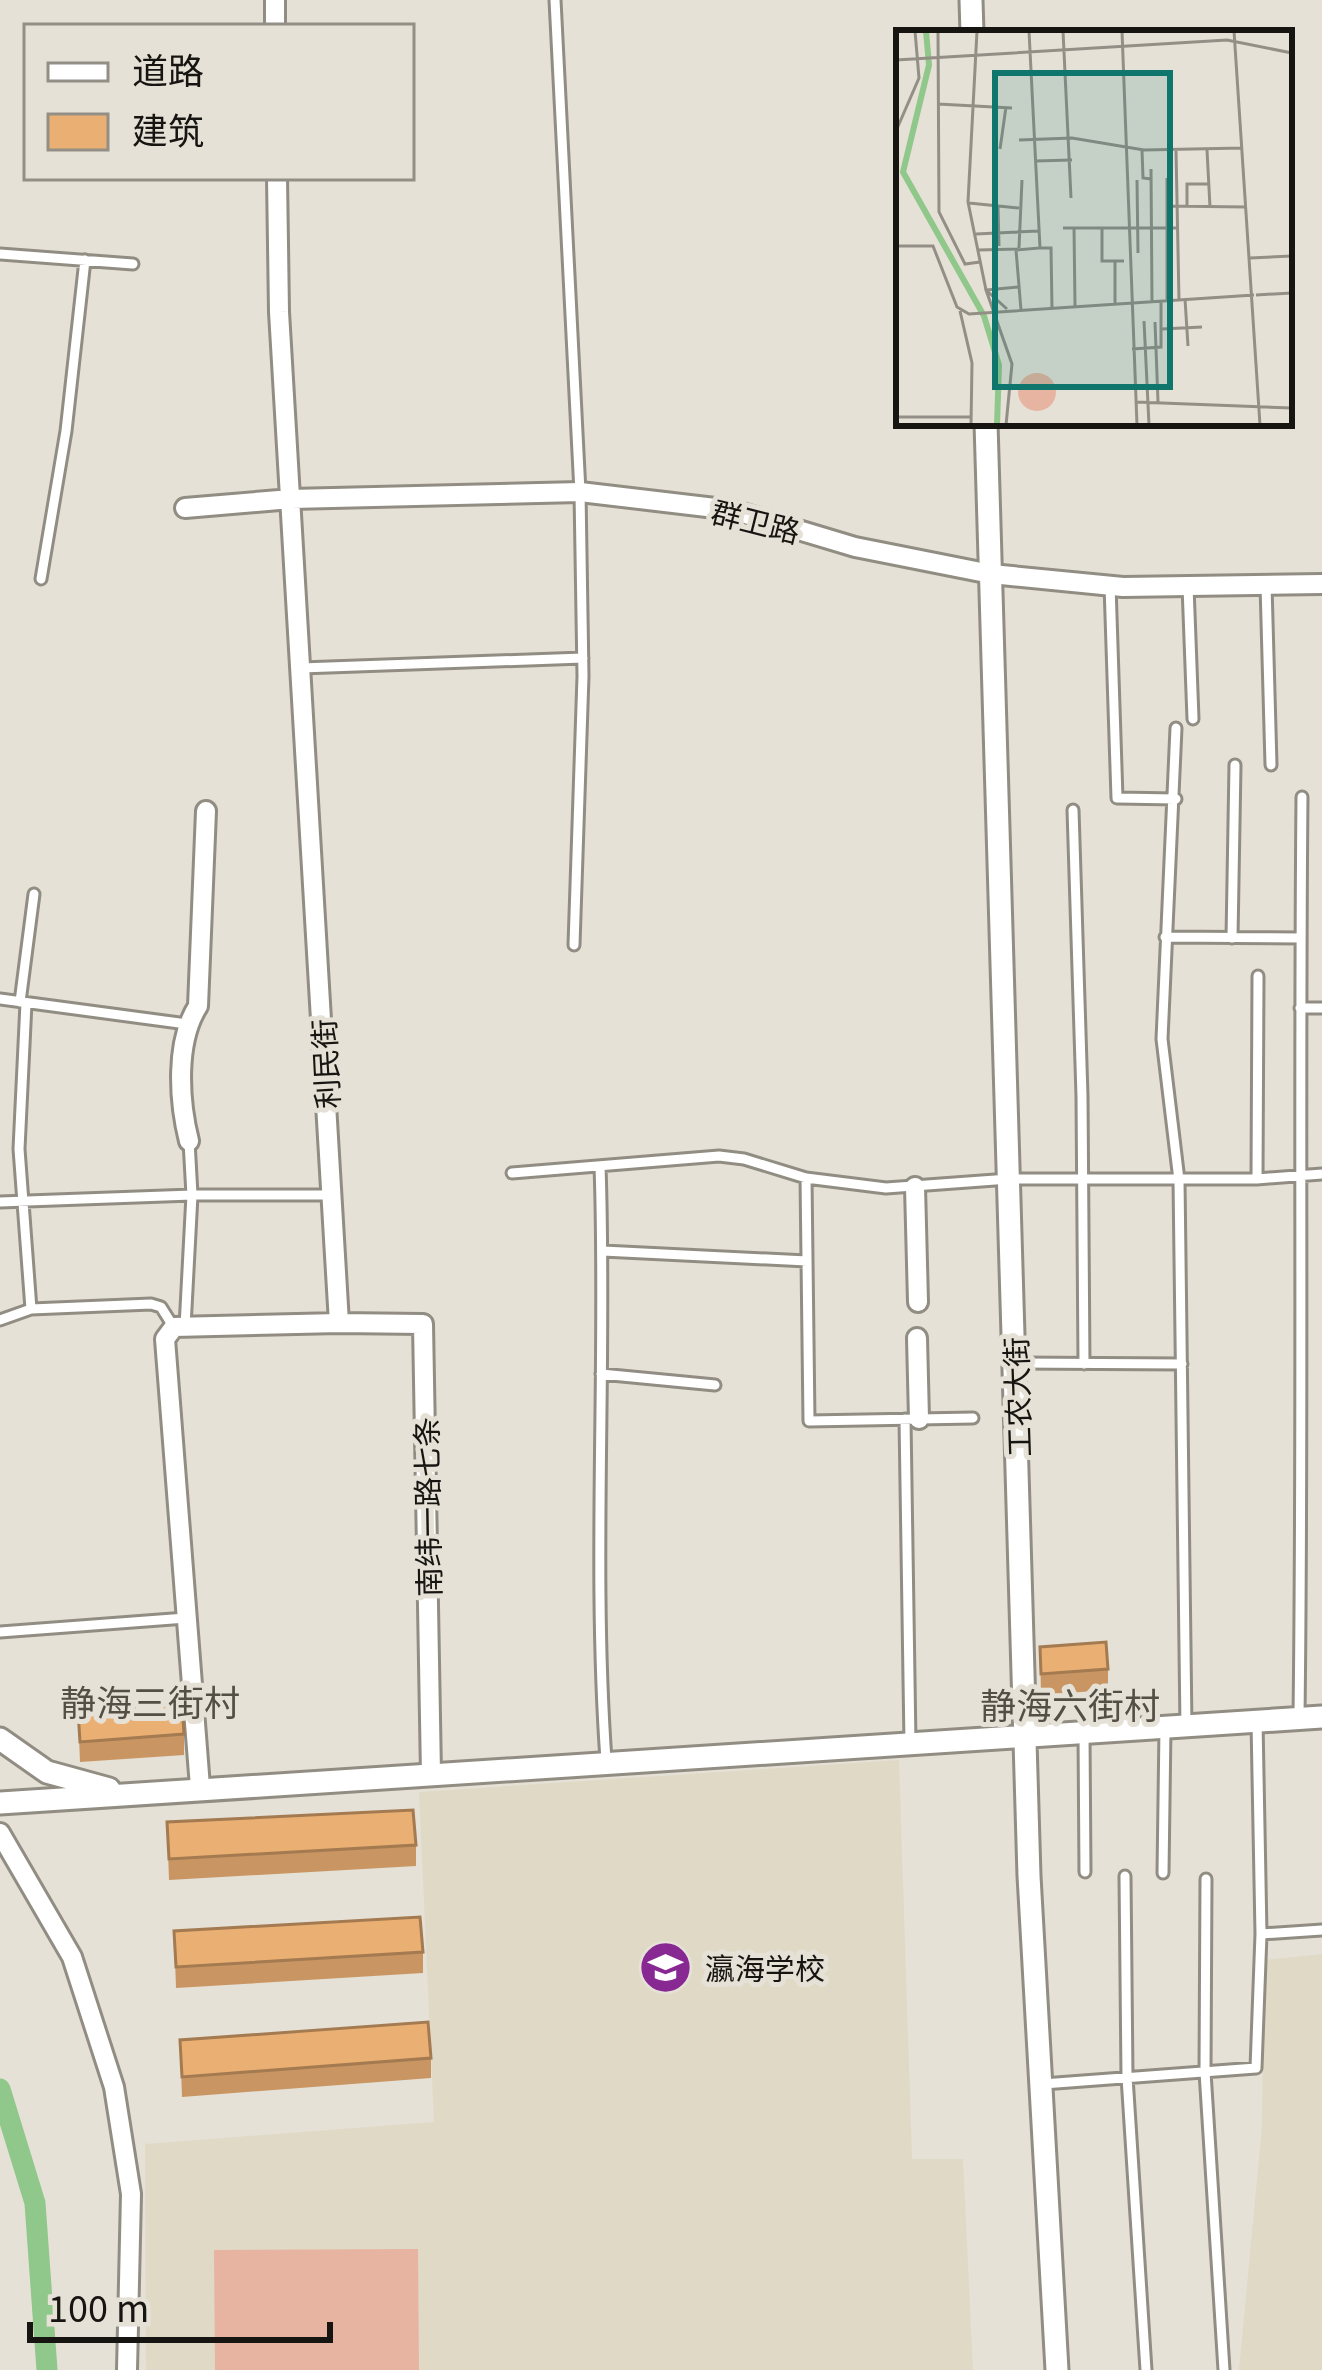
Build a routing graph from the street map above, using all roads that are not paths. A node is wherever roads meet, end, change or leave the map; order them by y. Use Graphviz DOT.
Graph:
graph roads {
  1 [pos="555,0"];
  2 [pos="971,0"];
  3 [pos="973,30"];
  4 [pos="277,180"];
  5 [pos="0,254"];
  6 [pos="85,260"];
  7 [pos="133,264"];
  8 [pos="986,426"];
  9 [pos="580,492"];
  10 [pos="291,499"];
  11 [pos="185,508"];
  12 [pos="991,574"];
  13 [pos="41,579"];
  14 [pos="1322,584"];
  15 [pos="1110,585"];
  16 [pos="1266,585"];
  17 [pos="1188,586"];
  18 [pos="583,658"];
  19 [pos="301,668"];
  20 [pos="1192,719"];
  21 [pos="1176,728"];
  22 [pos="1235,765"];
  23 [pos="1271,765"];
  24 [pos="1302,797"];
  25 [pos="1176,799"];
  26 [pos="206,811"];
  27 [pos="1073,811"];
  28 [pos="34,894"];
  29 [pos="1165,938"];
  30 [pos="1232,938"];
  31 [pos="1301,938"];
  32 [pos="574,945"];
  33 [pos="1258,976"];
  34 [pos="0,999"];
  35 [pos="23,1002"];
  36 [pos="1300,1008"];
  37 [pos="1322,1008"];
  38 [pos="187,1024"];
  39 [pos="189,1141"];
  40 [pos="600,1166"];
  41 [pos="512,1173"];
  42 [pos="1299,1174"];
  43 [pos="1322,1174"];
  44 [pos="806,1178"];
  45 [pos="1010,1179"];
  46 [pos="1257,1179"];
  47 [pos="1082,1180"];
  48 [pos="1179,1180"];
  49 [pos="915,1187"];
  50 [pos="192,1195"];
  51 [pos="332,1195"];
  52 [pos="23,1201"];
  53 [pos="0,1202"];
  54 [pos="603,1251"];
  55 [pos="807,1261"];
  56 [pos="918,1302"];
  57 [pos="31,1309"];
  58 [pos="0,1320"];
  59 [pos="339,1323"];
  60 [pos="180,1327"];
  61 [pos="917,1338"];
  62 [pos="1015,1363"];
  63 [pos="1084,1364"];
  64 [pos="1182,1364"];
  65 [pos="602,1374"];
  66 [pos="715,1385"];
  67 [pos="973,1418"];
  68 [pos="912,1419"];
  69 [pos="187,1618"];
  70 [pos="0,1632"];
  71 [pos="1311,1718"];
  72 [pos="1257,1722"];
  73 [pos="1176,1728"];
  74 [pos="1084,1734"];
  75 [pos="1025,1738"];
  76 [pos="0,1739"];
  77 [pos="910,1745"];
  78 [pos="606,1763"];
  79 [pos="431,1774"];
  80 [pos="200,1787"];
  81 [pos="122,1792"];
  82 [pos="0,1803"];
  83 [pos="0,1833"];
  84 [pos="1085,1872"];
  85 [pos="1163,1873"];
  86 [pos="1125,1876"];
  87 [pos="1206,1879"];
  88 [pos="1322,1930"];
  89 [pos="1261,1934"];
  90 [pos="1205,2072"];
  91 [pos="1127,2078"];
  92 [pos="1038,2084"];
  93 [pos="127,2370"];
  94 [pos="1057,2370"];
  95 [pos="1146,2370"];
  96 [pos="1224,2370"];
  1 -- 9 [label="lane"];
  2 -- 3 [label="street"];
  4 -- 10 [label="street, 利民街"];
  5 -- 6 [label="lane"];
  6 -- 7 [label="lane"];
  6 -- 13 [label="lane"];
  8 -- 12 [label="street, 工农大街"];
  9 -- 10 [label="street, 群卫路"];
  9 -- 12 [label="street, 群卫路"];
  9 -- 18 [label="lane"];
  10 -- 11 [label="street, 群卫路"];
  10 -- 19 [label="street, 利民街"];
  12 -- 15 [label="street, 群卫路"];
  12 -- 45 [label="street, 工农大街"];
  14 -- 16 [label="street, 群卫路"];
  15 -- 17 [label="street, 群卫路"];
  15 -- 25 [label="lane"];
  16 -- 17 [label="street, 群卫路"];
  16 -- 23 [label="lane"];
  17 -- 20 [label="lane"];
  18 -- 19 [label="lane"];
  18 -- 32 [label="lane"];
  19 -- 51 [label="street, 利民街"];
  21 -- 25 [label="lane"];
  22 -- 30 [label="lane"];
  24 -- 31 [label="lane"];
  25 -- 29 [label="lane"];
  26 -- 38 [label="street"];
  27 -- 47 [label="lane"];
  28 -- 35 [label="lane"];
  29 -- 30 [label="lane"];
  29 -- 48 [label="lane"];
  30 -- 31 [label="lane"];
  31 -- 36 [label="lane"];
  33 -- 46 [label="lane"];
  34 -- 35 [label="lane"];
  35 -- 38 [label="lane"];
  35 -- 52 [label="lane"];
  36 -- 37 [label="lane"];
  36 -- 42 [label="lane"];
  38 -- 39 [label="street"];
  39 -- 50 [label="lane"];
  40 -- 41 [label="lane"];
  40 -- 44 [label="lane"];
  40 -- 54 [label="lane"];
  42 -- 43 [label="lane"];
  42 -- 46 [label="lane"];
  42 -- 71 [label="lane"];
  44 -- 49 [label="lane"];
  44 -- 55 [label="lane"];
  45 -- 47 [label="lane"];
  45 -- 49 [label="lane"];
  45 -- 62 [label="street, 工农大街"];
  46 -- 48 [label="lane"];
  47 -- 48 [label="lane"];
  47 -- 63 [label="lane"];
  48 -- 64 [label="lane"];
  49 -- 56 [label="street"];
  50 -- 51 [label="lane"];
  50 -- 52 [label="lane"];
  50 -- 60 [label="lane"];
  51 -- 59 [label="street, 利民街"];
  52 -- 53 [label="lane"];
  52 -- 57 [label="lane"];
  54 -- 55 [label="lane"];
  54 -- 65 [label="lane"];
  55 -- 68 [label="lane"];
  57 -- 58 [label="lane"];
  57 -- 60 [label="lane"];
  59 -- 60 [label="street"];
  59 -- 79 [label="street, 南纬一路七条"];
  60 -- 69 [label="street"];
  61 -- 68 [label="street"];
  62 -- 63 [label="lane"];
  62 -- 75 [label="street, 工农大街"];
  63 -- 64 [label="lane"];
  64 -- 73 [label="lane"];
  65 -- 66 [label="lane"];
  65 -- 78 [label="lane"];
  67 -- 68 [label="lane"];
  68 -- 77 [label="lane"];
  69 -- 70 [label="lane"];
  69 -- 80 [label="street"];
  71 -- 72 [label="street"];
  72 -- 73 [label="street"];
  72 -- 89 [label="lane"];
  73 -- 74 [label="street"];
  73 -- 85 [label="lane"];
  74 -- 75 [label="street"];
  74 -- 84 [label="lane"];
  75 -- 77 [label="street"];
  75 -- 92 [label="street, 工农大街"];
  76 -- 81 [label="street"];
  77 -- 78 [label="street"];
  78 -- 79 [label="street"];
  79 -- 80 [label="street"];
  80 -- 81 [label="street"];
  81 -- 82 [label="street"];
  83 -- 93 [label="street"];
  86 -- 91 [label="lane"];
  87 -- 90 [label="lane"];
  88 -- 89 [label="lane"];
  89 -- 90 [label="lane"];
  90 -- 91 [label="lane"];
  90 -- 96 [label="lane"];
  91 -- 92 [label="lane"];
  91 -- 95 [label="lane"];
  92 -- 94 [label="street, 工农大街"];
}
